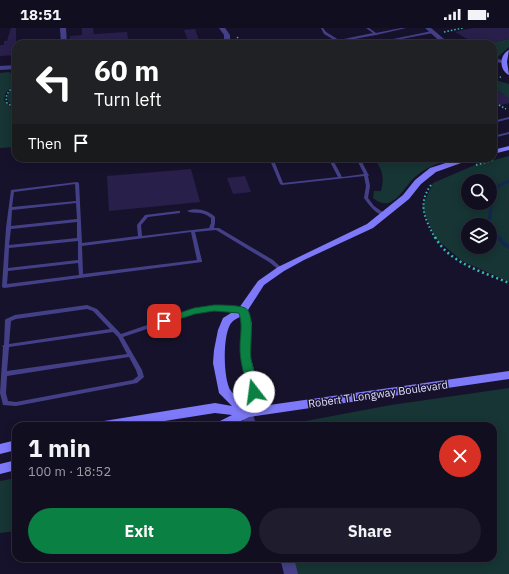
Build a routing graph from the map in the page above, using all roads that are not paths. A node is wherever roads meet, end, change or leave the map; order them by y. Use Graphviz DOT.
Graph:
graph roads {
  1 [pos="63,28"];
  2 [pos="222,28"];
  3 [pos="322,28"];
  4 [pos="366,28"];
  5 [pos="405,28"];
  6 [pos="430,30"];
  7 [pos="376,34"];
  8 [pos="64,40"];
  9 [pos="227,40"];
  10 [pos="337,40"];
  11 [pos="344,40"];
  12 [pos="387,40"];
  13 [pos="442,40"];
  14 [pos="509,52"];
  15 [pos="497,60"];
  16 [pos="504,61"];
  17 [pos="12,67"];
  18 [pos="0,68"];
  19 [pos="509,73"];
  20 [pos="509,118"];
  21 [pos="497,121"];
  22 [pos="509,133"];
  23 [pos="497,136"];
  24 [pos="509,148"];
  25 [pos="497,154"];
  26 [pos="273,162"];
  27 [pos="332,162"];
  28 [pos="360,162"];
  29 [pos="473,162"];
  30 [pos="367,175"];
  31 [pos="341,178"];
  32 [pos="78,202"];
  33 [pos="10,209"];
  34 [pos="190,211"];
  35 [pos="178,212"];
  36 [pos="385,215"];
  37 [pos="79,220"];
  38 [pos="8,228"];
  39 [pos="211,229"];
  40 [pos="193,231"];
  41 [pos="140,237"];
  42 [pos="80,242"];
  43 [pos="7,248"];
  44 [pos="80,261"];
  45 [pos="282,269"];
  46 [pos="5,270"];
  47 [pos="81,276"];
  48 [pos="243,310"];
  49 [pos="114,330"];
  50 [pos="120,336"];
  51 [pos="5,346"];
  52 [pos="130,355"];
  53 [pos="4,374"];
  54 [pos="509,375"];
  55 [pos="247,413"];
  56 [pos="129,422"];
  57 [pos="228,422"];
  58 [pos="250,422"];
  59 [pos="12,446"];
  60 [pos="0,449"];
  61 [pos="12,466"];
  62 [pos="0,469"];
  63 [pos="288,562"];
  64 [pos="291,574"];
  1 -- 8 [label="street"];
  2 -- 9 [label="street"];
  3 -- 10 [label="lane"];
  4 -- 7 [label="lane"];
  5 -- 7 [label="lane"];
  6 -- 12 [label="lane"];
  6 -- 13 [label="street"];
  7 -- 11 [label="lane"];
  14 -- 16 [label="street"];
  15 -- 16 [label="street"];
  16 -- 19 [label="street"];
  17 -- 18 [label="street"];
  20 -- 21 [label="lane"];
  22 -- 23 [label="lane"];
  24 -- 25 [label="street"];
  26 -- 31 [label="lane"];
  27 -- 31 [label="lane"];
  28 -- 30 [label="lane"];
  29 -- 36 [label="street"];
  30 -- 31 [label="lane"];
  30 -- 36 [label="lane"];
  32 -- 33 [label="lane"];
  32 -- 33 [label="lane"];
  32 -- 37 [label="lane"];
  33 -- 38 [label="lane"];
  34 -- 39 [label="lane"];
  35 -- 41 [label="lane"];
  36 -- 45 [label="street"];
  37 -- 38 [label="lane"];
  37 -- 42 [label="lane"];
  38 -- 43 [label="lane"];
  39 -- 40 [label="lane"];
  39 -- 45 [label="lane"];
  40 -- 41 [label="lane"];
  40 -- 47 [label="lane"];
  41 -- 42 [label="lane"];
  42 -- 43 [label="lane"];
  42 -- 44 [label="lane"];
  43 -- 46 [label="lane"];
  44 -- 46 [label="lane"];
  44 -- 47 [label="lane"];
  45 -- 48 [label="street"];
  46 -- 47 [label="lane"];
  48 -- 50 [label="lane"];
  48 -- 55 [label="street"];
  48 -- 55 [label="street"];
  49 -- 50 [label="lane"];
  49 -- 51 [label="lane"];
  49 -- 51 [label="lane"];
  50 -- 52 [label="lane"];
  51 -- 53 [label="lane"];
  52 -- 53 [label="lane"];
  52 -- 53 [label="lane"];
  54 -- 55 [label="street, Robert T Longway Boulevard"];
  55 -- 56 [label="street, Robert T Longway Boulevard"];
  55 -- 57 [label="street, Robert T Longway Boulevard"];
  55 -- 58 [label="street"];
  59 -- 60 [label="street"];
  61 -- 62 [label="street"];
  63 -- 64 [label="street"];
}
